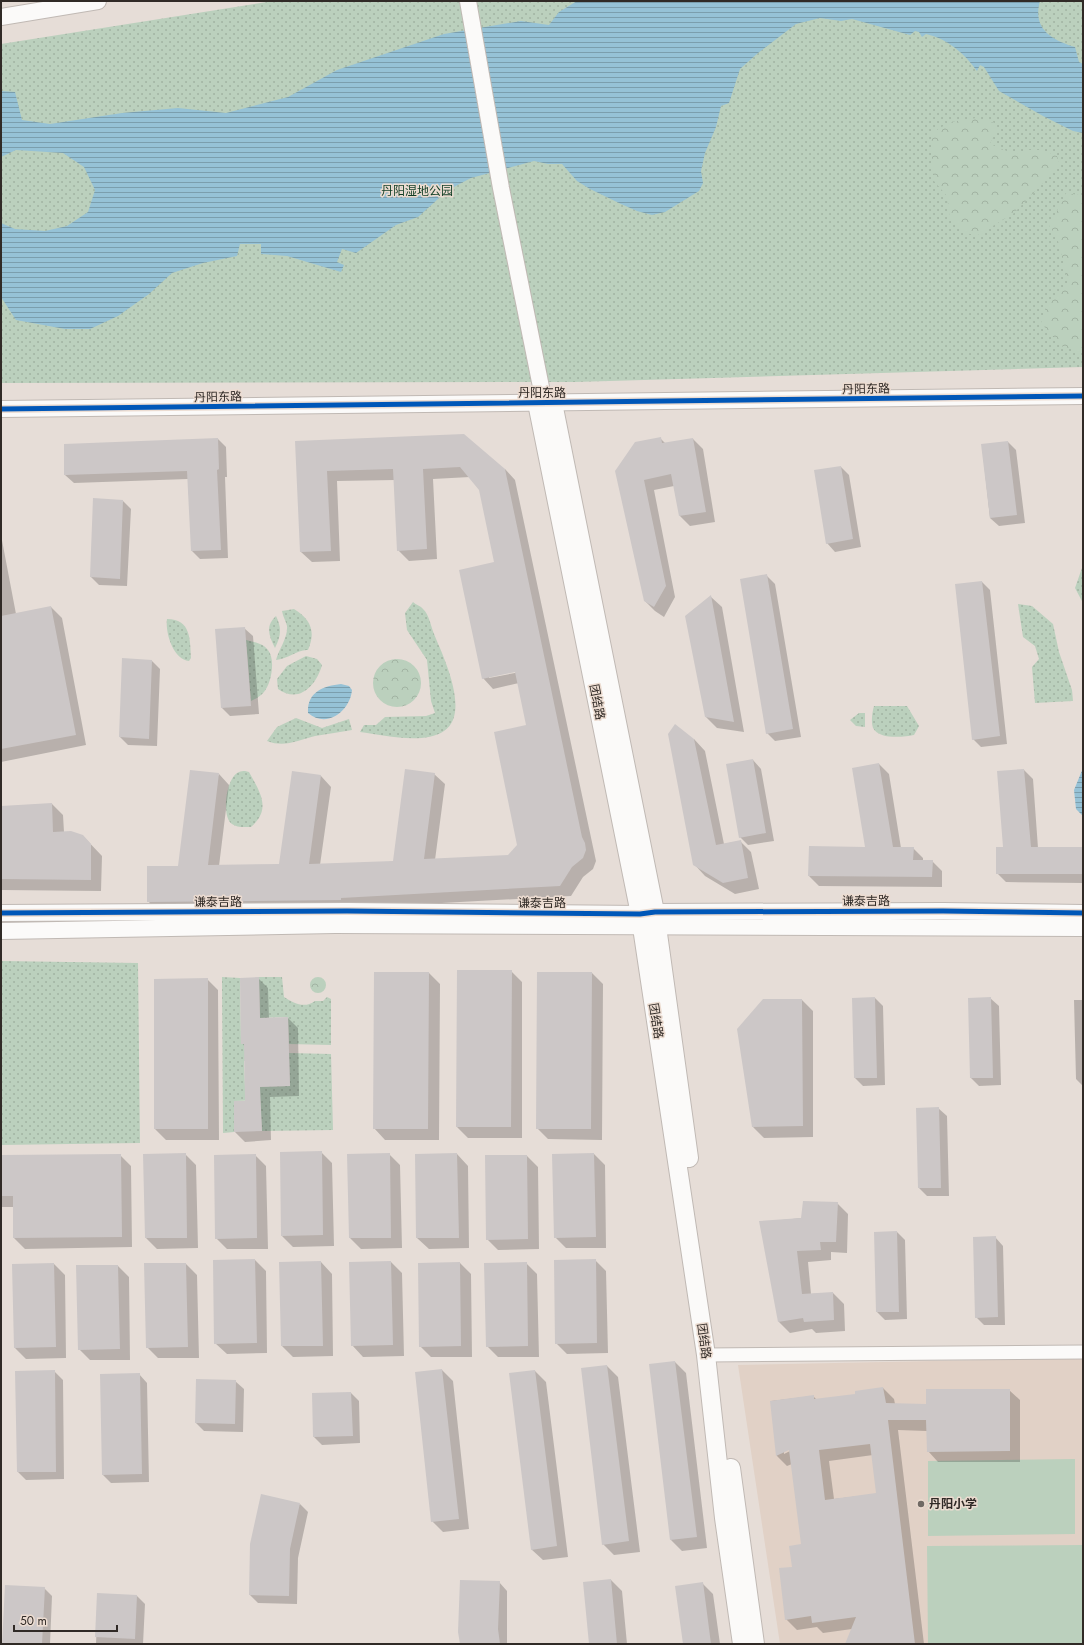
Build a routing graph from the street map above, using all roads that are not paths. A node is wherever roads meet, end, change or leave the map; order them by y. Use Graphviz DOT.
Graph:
graph roads {
  1 [pos="98,1"];
  2 [pos="469,5"];
  3 [pos="1,17"];
  4 [pos="1083,396"];
  5 [pos="544,398"];
  6 [pos="1,409"];
  7 [pos="1,913"];
  8 [pos="1083,913"];
  9 [pos="648,920"];
  10 [pos="1083,928"];
  11 [pos="1,931"];
  12 [pos="1083,1352"];
  13 [pos="711,1355"];
  14 [pos="742,1644"];
  15 [pos="755,1644"];
  1 -- 3 [label="street"];
  2 -- 5 [label="street"];
  4 -- 5 [label="street, 丹阳东路"];
  5 -- 6 [label="street, 丹阳东路"];
  5 -- 9 [label="main road, 团结路"];
  7 -- 9 [label="street, 谦泰吉路"];
  8 -- 9 [label="street, 谦泰吉路"];
  9 -- 10 [label="street, 谦泰吉路"];
  9 -- 11 [label="street, 谦泰吉路"];
  9 -- 13 [label="main road, 团结路"];
  12 -- 13 [label="street"];
  13 -- 14 [label="main road, 团结路"];
  13 -- 15 [label="main road, 团结路"];
}
